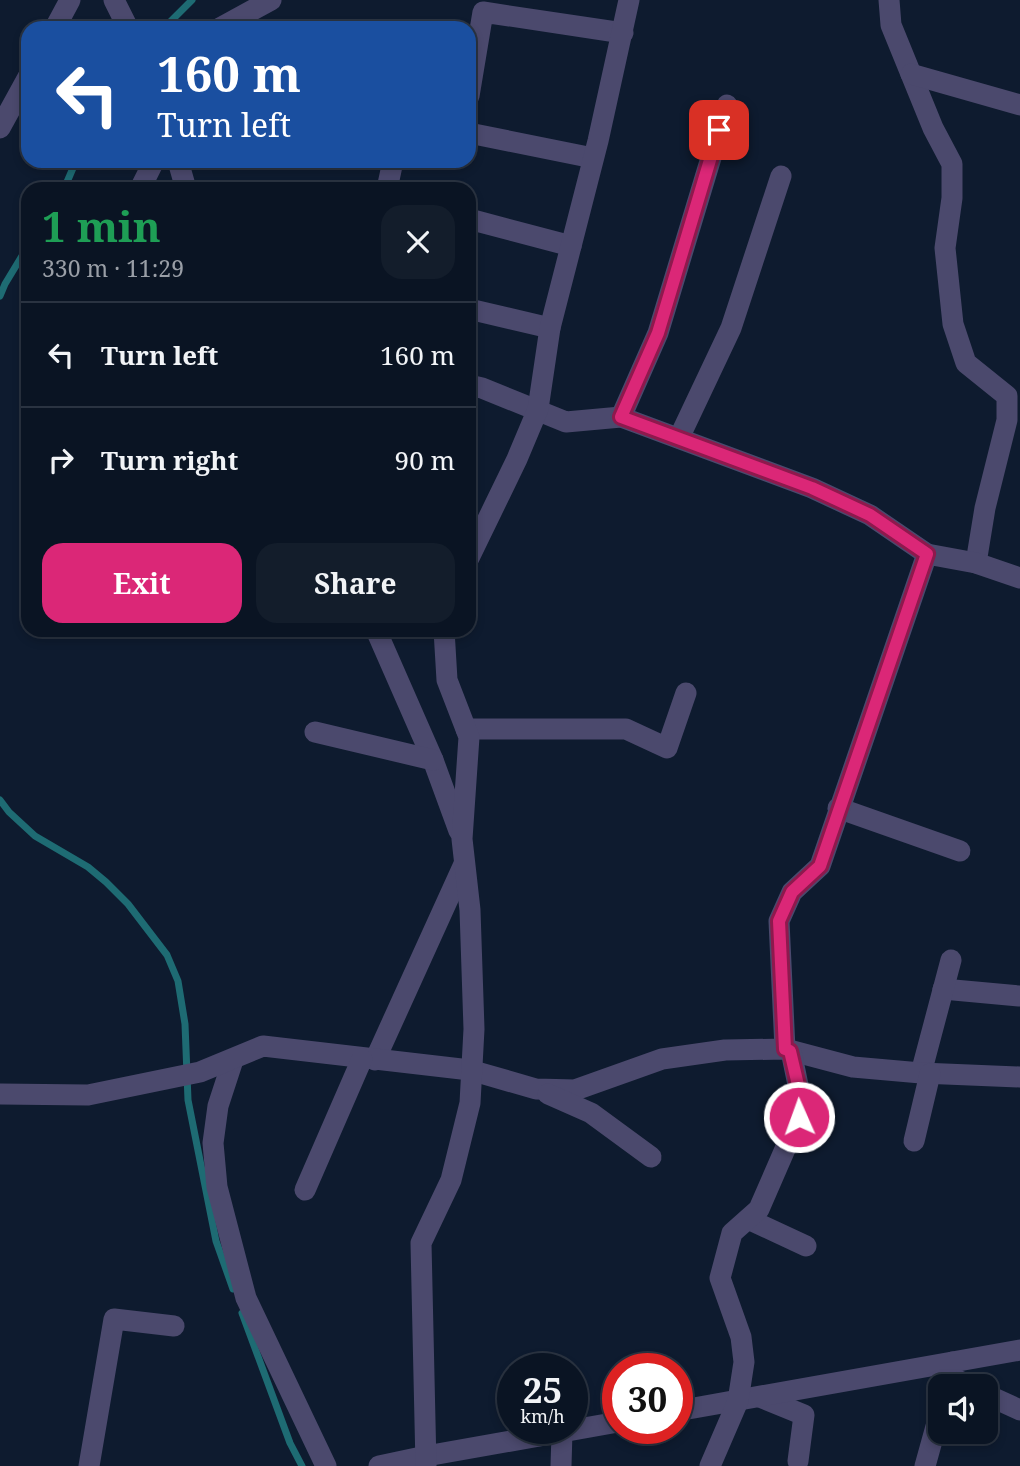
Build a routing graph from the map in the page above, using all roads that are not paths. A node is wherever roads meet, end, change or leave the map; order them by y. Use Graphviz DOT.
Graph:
graph roads {
  1 [pos="70,0"];
  2 [pos="114,0"];
  3 [pos="271,0"];
  4 [pos="629,0"];
  5 [pos="889,0"];
  6 [pos="59,21"];
  7 [pos="124,21"];
  8 [pos="233,21"];
  9 [pos="623,33"];
  10 [pos="476,54"];
  11 [pos="911,74"];
  12 [pos="21,90"];
  13 [pos="727,105"];
  14 [pos="1020,105"];
  15 [pos="0,128"];
  16 [pos="476,134"];
  17 [pos="593,158"];
  18 [pos="781,177"];
  19 [pos="476,221"];
  20 [pos="571,246"];
  21 [pos="476,311"];
  22 [pos="550,328"];
  23 [pos="476,386"];
  24 [pos="538,409"];
  25 [pos="621,417"];
  26 [pos="678,438"];
  27 [pos="476,544"];
  28 [pos="927,554"];
  29 [pos="976,563"];
  30 [pos="1020,578"];
  31 [pos="379,637"];
  32 [pos="444,637"];
  33 [pos="686,693"];
  34 [pos="466,729"];
  35 [pos="315,732"];
  36 [pos="433,760"];
  37 [pos="838,808"];
  38 [pos="462,839"];
  39 [pos="960,851"];
  40 [pos="464,863"];
  41 [pos="951,960"];
  42 [pos="943,989"];
  43 [pos="1019,996"];
  44 [pos="788,1050"];
  45 [pos="233,1060"];
  46 [pos="369,1060"];
  47 [pos="470,1070"];
  48 [pos="926,1073"];
  49 [pos="1020,1077"];
  50 [pos="536,1088"];
  51 [pos="0,1094"];
  52 [pos="914,1142"];
  53 [pos="651,1157"];
  54 [pos="305,1190"];
  55 [pos="748,1219"];
  56 [pos="806,1246"];
  57 [pos="174,1326"];
  58 [pos="1020,1350"];
  59 [pos="949,1374"];
  60 [pos="928,1376"];
  61 [pos="760,1396"];
  62 [pos="998,1400"];
  63 [pos="738,1401"];
  64 [pos="693,1408"];
  65 [pos="1020,1410"];
  66 [pos="506,1444"];
  67 [pos="562,1444"];
  68 [pos="931,1444"];
  69 [pos="426,1461"];
  70 [pos="798,1461"];
  71 [pos="89,1466"];
  72 [pos="326,1466"];
  73 [pos="379,1466"];
  74 [pos="561,1466"];
  75 [pos="710,1466"];
  76 [pos="925,1466"];
  1 -- 6 [label="street"];
  2 -- 7 [label="street"];
  3 -- 8 [label="street"];
  4 -- 9 [label="street"];
  5 -- 11 [label="street"];
  9 -- 10 [label="street"];
  9 -- 17 [label="street"];
  11 -- 14 [label="street"];
  11 -- 29 [label="street"];
  12 -- 15 [label="street"];
  13 -- 25 [label="street"];
  16 -- 17 [label="street"];
  17 -- 20 [label="street"];
  18 -- 26 [label="street"];
  19 -- 20 [label="street"];
  20 -- 22 [label="street"];
  21 -- 22 [label="street"];
  22 -- 24 [label="street"];
  23 -- 24 [label="street"];
  24 -- 25 [label="street"];
  24 -- 27 [label="street"];
  25 -- 26 [label="street"];
  26 -- 28 [label="street"];
  28 -- 29 [label="street"];
  28 -- 37 [label="street"];
  29 -- 30 [label="street"];
  31 -- 36 [label="street"];
  32 -- 34 [label="street"];
  33 -- 34 [label="street"];
  34 -- 38 [label="street"];
  35 -- 36 [label="street"];
  36 -- 38 [label="street"];
  37 -- 39 [label="street"];
  37 -- 44 [label="street"];
  38 -- 40 [label="street"];
  40 -- 46 [label="street"];
  40 -- 47 [label="street"];
  41 -- 42 [label="street"];
  42 -- 43 [label="street"];
  42 -- 48 [label="street"];
  44 -- 48 [label="street"];
  44 -- 50 [label="street"];
  44 -- 55 [label="street"];
  45 -- 46 [label="street"];
  45 -- 51 [label="street"];
  45 -- 72 [label="street"];
  46 -- 47 [label="street"];
  46 -- 54 [label="street"];
  47 -- 50 [label="street"];
  47 -- 69 [label="street"];
  48 -- 49 [label="street"];
  48 -- 52 [label="street"];
  50 -- 53 [label="street"];
  55 -- 56 [label="street"];
  55 -- 63 [label="street"];
  57 -- 71 [label="street"];
  58 -- 59 [label="street"];
  60 -- 61 [label="street"];
  61 -- 63 [label="street"];
  61 -- 70 [label="street"];
  62 -- 65 [label="street"];
  63 -- 64 [label="street"];
  63 -- 75 [label="street"];
  66 -- 69 [label="street"];
  67 -- 74 [label="street"];
  68 -- 76 [label="street"];
  69 -- 73 [label="street"];
}
